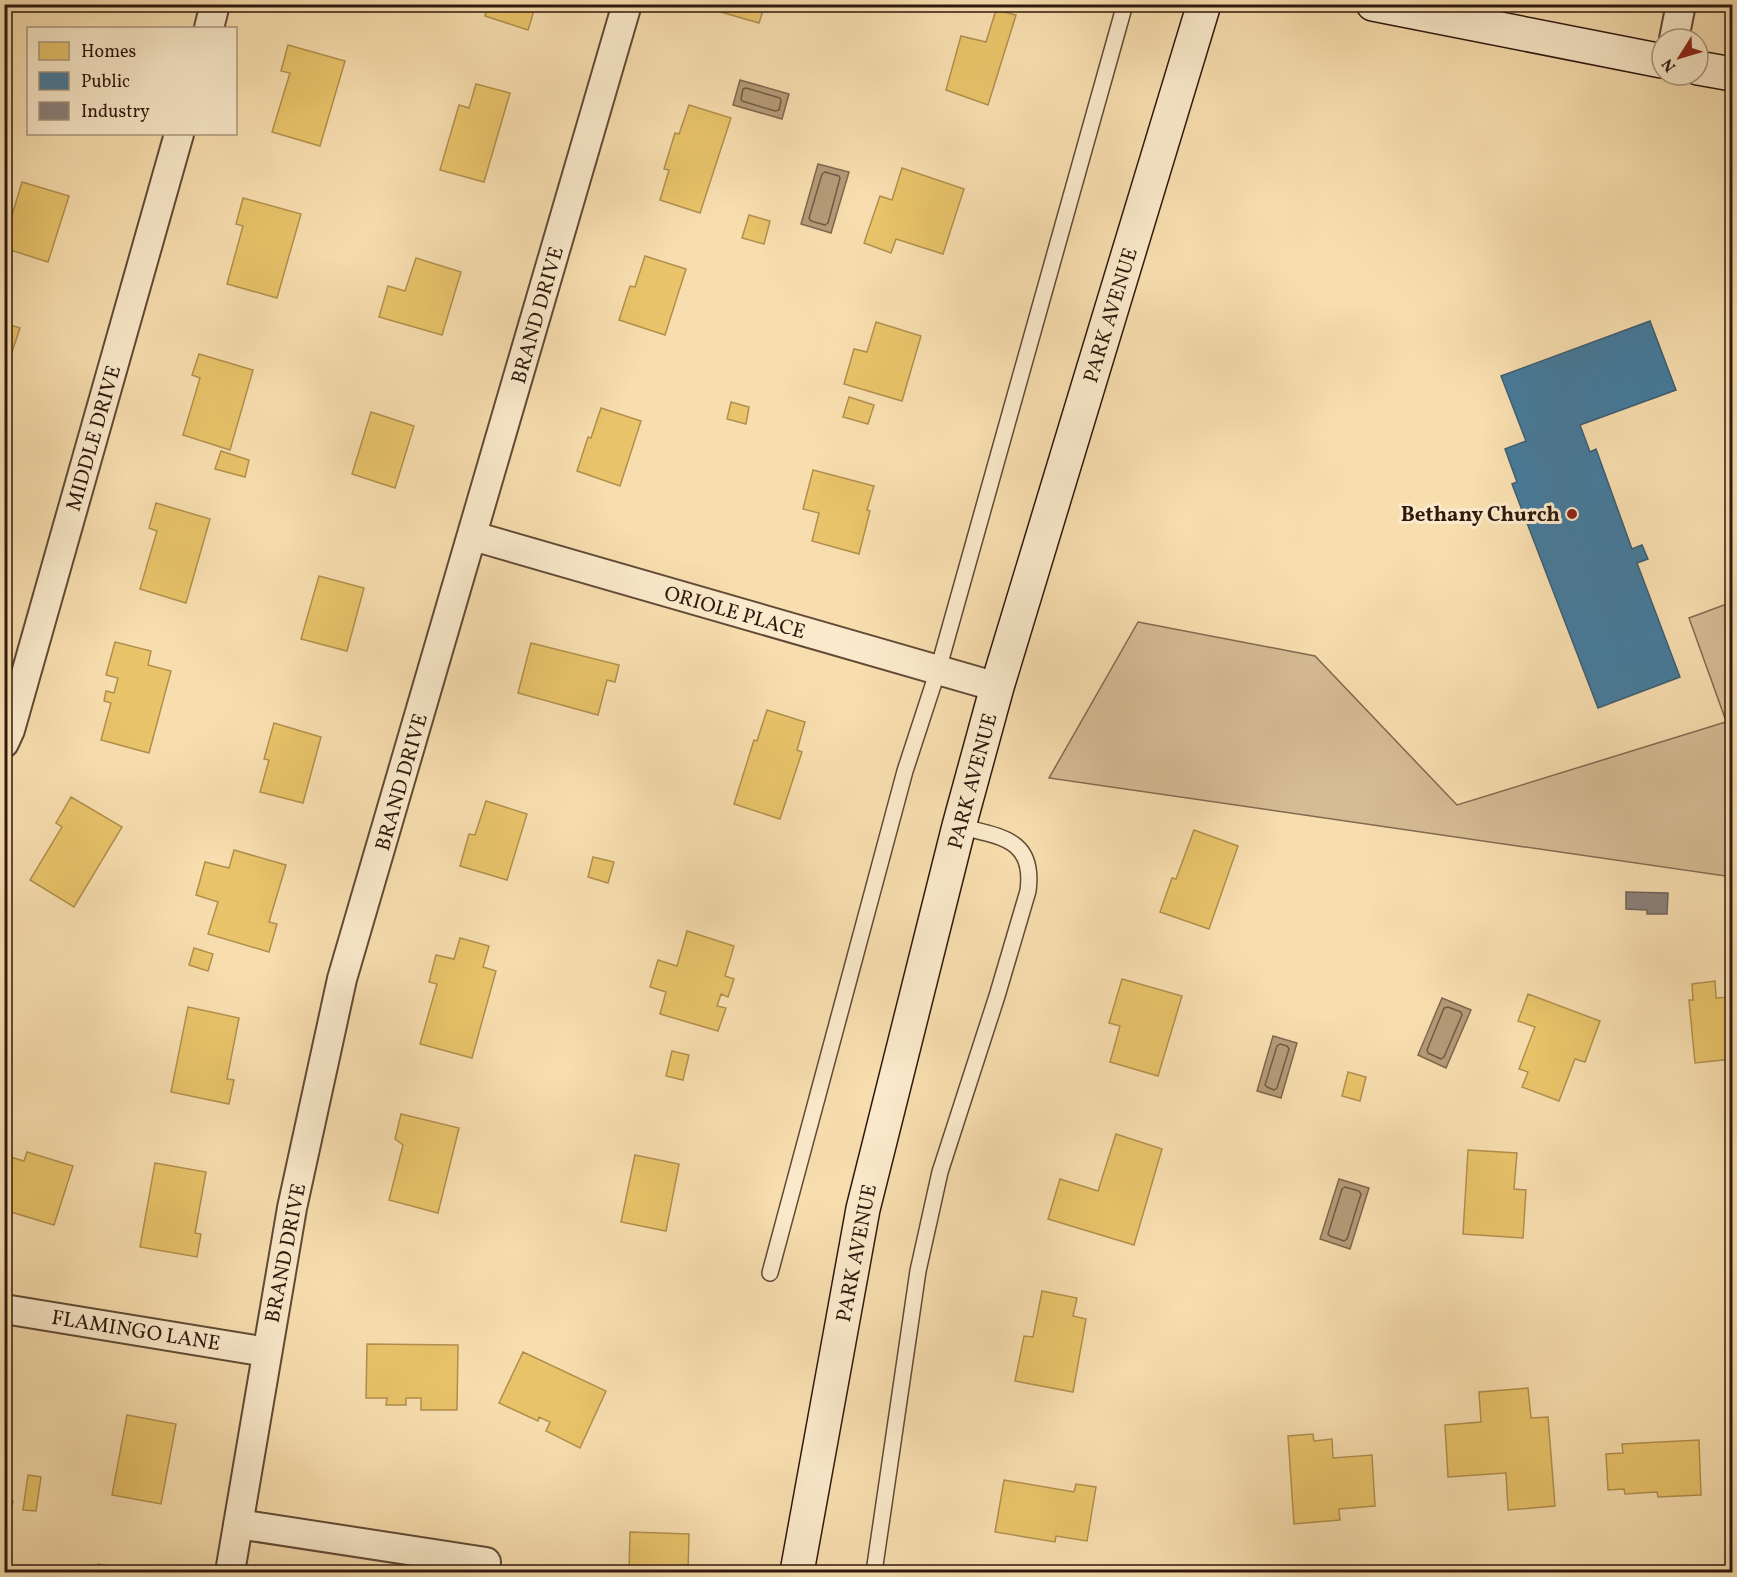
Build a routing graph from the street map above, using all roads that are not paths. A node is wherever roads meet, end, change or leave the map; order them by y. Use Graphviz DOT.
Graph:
graph roads {
  1 [pos="215,4"];
  2 [pos="627,4"];
  3 [pos="1125,4"];
  4 [pos="1204,4"];
  5 [pos="1373,4"];
  6 [pos="1682,4"];
  7 [pos="208,27"];
  8 [pos="1677,27"];
  9 [pos="1650,59"];
  10 [pos="1710,70"];
  11 [pos="1732,74"];
  12 [pos="179,135"];
  13 [pos="473,536"];
  14 [pos="938,670"];
  15 [pos="997,687"];
  16 [pos="4,743"];
  17 [pos="959,826"];
  18 [pos="770,1273"];
  19 [pos="4,1309"];
  20 [pos="267,1352"];
  21 [pos="238,1524"];
  22 [pos="486,1562"];
  23 [pos="230,1572"];
  24 [pos="797,1572"];
  25 [pos="874,1572"];
  1 -- 7 [label="street"];
  2 -- 13 [label="street, BRAND DRIVE"];
  3 -- 14 [label="lane"];
  4 -- 15 [label="main road, PARK AVENUE"];
  5 -- 9 [label="main road"];
  6 -- 8 [label="street"];
  10 -- 11 [label="main road"];
  12 -- 16 [label="street, MIDDLE DRIVE"];
  13 -- 14 [label="street, ORIOLE PLACE"];
  13 -- 20 [label="street, BRAND DRIVE"];
  14 -- 15 [label="street, ORIOLE PLACE"];
  14 -- 18 [label="lane"];
  15 -- 17 [label="main road, PARK AVENUE"];
  17 -- 24 [label="main road, PARK AVENUE"];
  17 -- 25 [label="lane"];
  19 -- 20 [label="street, FLAMINGO LANE"];
  20 -- 21 [label="street, BRAND DRIVE"];
  21 -- 22 [label="street"];
  21 -- 23 [label="street, BRAND DRIVE"];
}
